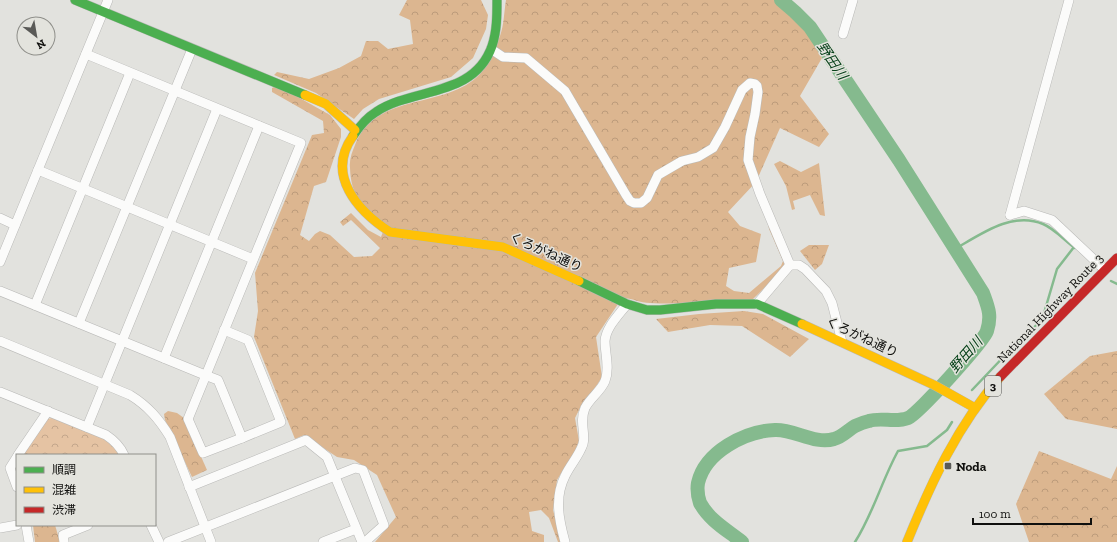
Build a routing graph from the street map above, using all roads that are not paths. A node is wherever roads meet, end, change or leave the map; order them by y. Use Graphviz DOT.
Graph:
graph roads {
  1 [pos="75,0"];
  2 [pos="108,0"];
  3 [pos="497,0"];
  4 [pos="853,0"];
  5 [pos="1070,0"];
  6 [pos="103,12"];
  7 [pos="843,34"];
  8 [pos="192,49"];
  9 [pos="490,49"];
  10 [pos="86,54"];
  11 [pos="130,74"];
  12 [pos="175,91"];
  13 [pos="217,109"];
  14 [pos="259,126"];
  15 [pos="355,130"];
  16 [pos="38,170"];
  17 [pos="83,188"];
  18 [pos="127,207"];
  19 [pos="0,218"];
  20 [pos="170,224"];
  21 [pos="15,225"];
  22 [pos="212,242"];
  23 [pos="1117,258"];
  24 [pos="253,259"];
  25 [pos="0,262"];
  26 [pos="790,265"];
  27 [pos="1105,270"];
  28 [pos="0,291"];
  29 [pos="627,304"];
  30 [pos="757,304"];
  31 [pos="35,305"];
  32 [pos="79,323"];
  33 [pos="224,330"];
  34 [pos="0,341"];
  35 [pos="122,341"];
  36 [pos="842,342"];
  37 [pos="164,358"];
  38 [pos="206,375"];
  39 [pos="105,384"];
  40 [pos="1,394"];
  41 [pos="975,408"];
  42 [pos="48,411"];
  43 [pos="87,427"];
  44 [pos="242,438"];
  45 [pos="19,454"];
  46 [pos="124,454"];
  47 [pos="16,459"];
  48 [pos="334,475"];
  49 [pos="16,485"];
  50 [pos="189,487"];
  51 [pos="16,525"];
  52 [pos="26,526"];
  53 [pos="86,526"];
  54 [pos="152,526"];
  55 [pos="205,527"];
  56 [pos="0,528"];
  57 [pos="356,529"];
  58 [pos="28,542"];
  59 [pos="64,542"];
  60 [pos="159,542"];
  61 [pos="168,542"];
  62 [pos="211,542"];
  63 [pos="323,542"];
  64 [pos="362,542"];
  65 [pos="365,542"];
  66 [pos="565,542"];
  67 [pos="907,542"];
  1 -- 6 [label="main road"];
  2 -- 6 [label="street"];
  3 -- 9 [label="main road, くろがね通り"];
  4 -- 7 [label="street"];
  5 -- 27 [label="street"];
  6 -- 8 [label="main road"];
  6 -- 10 [label="street"];
  8 -- 12 [label="street"];
  8 -- 15 [label="main road"];
  9 -- 15 [label="main road, くろがね通り"];
  9 -- 26 [label="street"];
  10 -- 11 [label="street"];
  10 -- 16 [label="street"];
  11 -- 12 [label="street"];
  11 -- 17 [label="street"];
  12 -- 13 [label="street"];
  12 -- 18 [label="street"];
  13 -- 14 [label="street"];
  13 -- 20 [label="street"];
  14 -- 22 [label="street"];
  14 -- 24 [label="street"];
  15 -- 29 [label="main road, くろがね通り"];
  16 -- 17 [label="street"];
  16 -- 21 [label="street"];
  17 -- 18 [label="street"];
  17 -- 31 [label="street"];
  18 -- 20 [label="street"];
  18 -- 32 [label="street"];
  19 -- 21 [label="street"];
  20 -- 22 [label="street"];
  20 -- 35 [label="street"];
  21 -- 25 [label="street"];
  22 -- 24 [label="street"];
  22 -- 37 [label="street"];
  23 -- 27 [label="main road, National Highway Route 3 / 3"];
  24 -- 33 [label="street"];
  26 -- 30 [label="street"];
  26 -- 36 [label="street"];
  27 -- 41 [label="main road, National Highway Route 3 / 3"];
  28 -- 31 [label="street"];
  29 -- 30 [label="main road, くろがね通り"];
  29 -- 66 [label="street"];
  30 -- 36 [label="main road, くろがね通り"];
  31 -- 32 [label="street"];
  32 -- 35 [label="street"];
  33 -- 38 [label="street"];
  33 -- 44 [label="street"];
  34 -- 39 [label="street"];
  35 -- 37 [label="street"];
  35 -- 39 [label="street"];
  36 -- 41 [label="main road, くろがね通り"];
  37 -- 38 [label="street"];
  38 -- 44 [label="street"];
  38 -- 44 [label="street"];
  39 -- 43 [label="street"];
  39 -- 50 [label="street"];
  40 -- 42 [label="street"];
  41 -- 67 [label="main road, National Highway Route 3 / 3"];
  42 -- 43 [label="street"];
  42 -- 45 [label="street"];
  43 -- 46 [label="street"];
  47 -- 49 [label="street"];
  48 -- 50 [label="street"];
  48 -- 55 [label="street"];
  48 -- 57 [label="street"];
  48 -- 65 [label="street"];
  50 -- 55 [label="street"];
  51 -- 56 [label="street"];
  52 -- 58 [label="street"];
  53 -- 59 [label="street"];
  54 -- 60 [label="street"];
  55 -- 61 [label="street"];
  55 -- 62 [label="street"];
  57 -- 63 [label="street"];
  57 -- 64 [label="street"];
}
